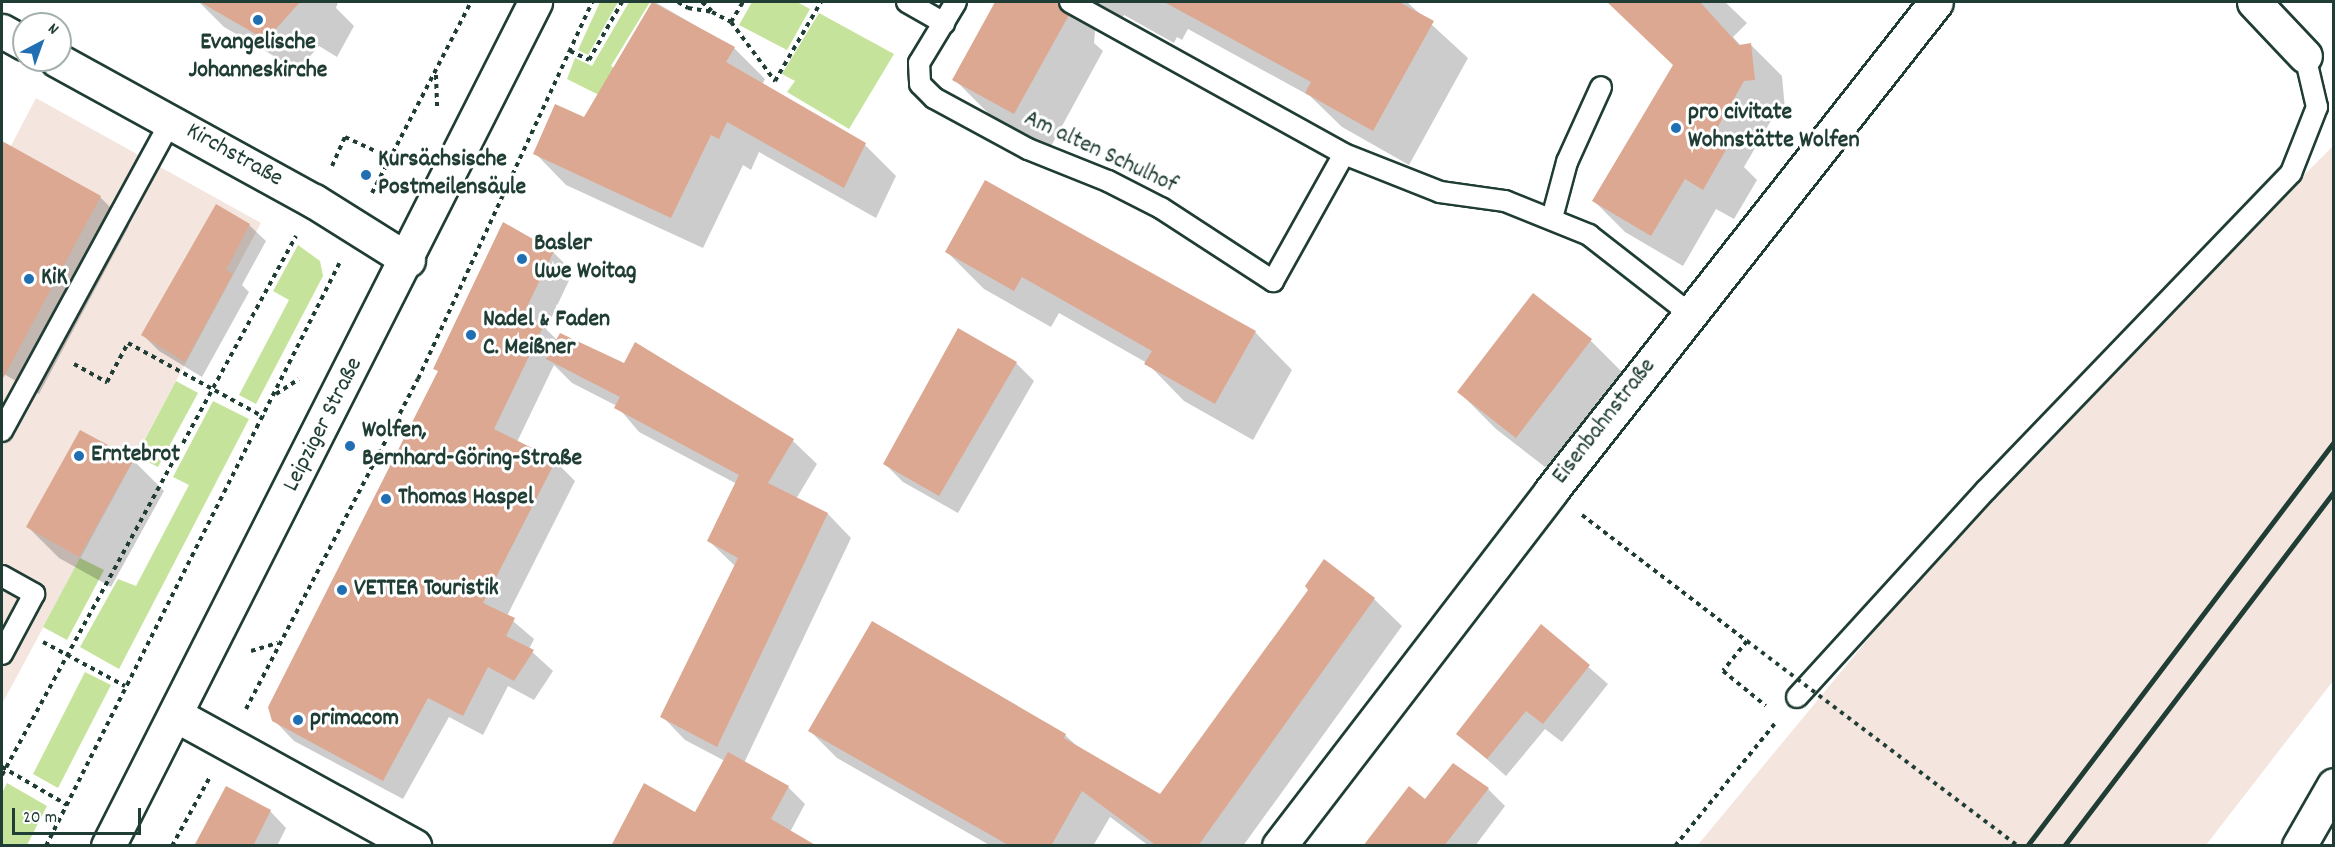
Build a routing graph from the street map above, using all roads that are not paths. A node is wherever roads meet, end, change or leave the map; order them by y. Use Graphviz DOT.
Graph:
graph roads {
  1 [pos="535,2"];
  2 [pos="907,2"];
  3 [pos="956,2"];
  4 [pos="1070,2"];
  5 [pos="1936,2"];
  6 [pos="2254,2"];
  7 [pos="944,23"];
  8 [pos="2305,56"];
  9 [pos="72,68"];
  10 [pos="1601,87"];
  11 [pos="171,121"];
  12 [pos="1344,154"];
  13 [pos="1552,218"];
  14 [pos="408,260"];
  15 [pos="1690,314"];
  16 [pos="2,431"];
  17 [pos="2,576"];
  18 [pos="2,654"];
  19 [pos="1797,697"];
  20 [pos="176,715"];
  21 [pos="2334,785"];
  22 [pos="108,846"];
  23 [pos="414,846"];
  24 [pos="1279,846"];
  25 [pos="2299,846"];
  1 -- 14 [label="street, Leipziger Straße"];
  2 -- 7 [label="lane"];
  3 -- 7 [label="lane, Am alten Schulhof"];
  4 -- 12 [label="lane"];
  5 -- 15 [label="street, Eisenbahnstraße"];
  6 -- 8 [label="street"];
  7 -- 12 [label="lane, Am alten Schulhof"];
  8 -- 19 [label="lane"];
  9 -- 11 [label="street, Kirchstraße"];
  10 -- 13 [label="lane"];
  11 -- 14 [label="street, Kirchstraße"];
  11 -- 16 [label="lane"];
  12 -- 13 [label="lane"];
  13 -- 15 [label="lane"];
  14 -- 20 [label="street, Leipziger Straße"];
  15 -- 24 [label="street, Eisenbahnstraße"];
  17 -- 18 [label="lane"];
  20 -- 22 [label="street, Leipziger Straße"];
  20 -- 23 [label="street"];
  21 -- 25 [label="street"];
}
